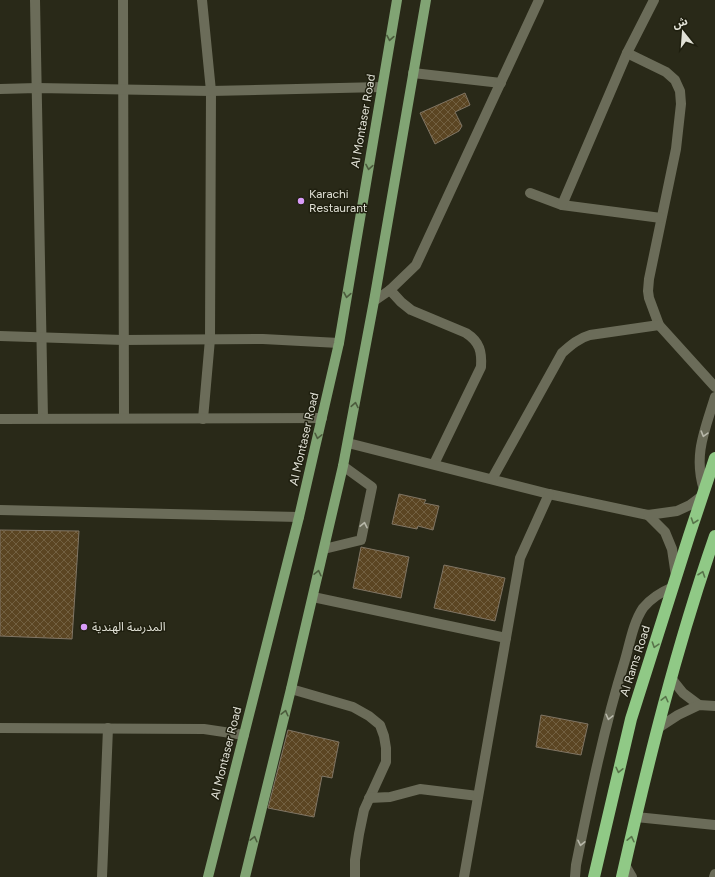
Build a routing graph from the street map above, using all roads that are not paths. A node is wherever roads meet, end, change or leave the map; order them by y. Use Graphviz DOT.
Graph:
graph roads {
  1 [pos="35,0"];
  2 [pos="122,0"];
  3 [pos="202,0"];
  4 [pos="397,0"];
  5 [pos="426,0"];
  6 [pos="538,0"];
  7 [pos="654,0"];
  8 [pos="627,53"];
  9 [pos="413,73"];
  10 [pos="501,83"];
  11 [pos="382,87"];
  12 [pos="37,88"];
  13 [pos="0,89"];
  14 [pos="123,90"];
  15 [pos="211,91"];
  16 [pos="530,193"];
  17 [pos="562,205"];
  18 [pos="662,218"];
  19 [pos="390,290"];
  20 [pos="374,301"];
  21 [pos="659,325"];
  22 [pos="0,336"];
  23 [pos="42,337"];
  24 [pos="210,339"];
  25 [pos="123,340"];
  26 [pos="339,343"];
  27 [pos="715,387"];
  28 [pos="715,397"];
  29 [pos="43,418"];
  30 [pos="124,418"];
  31 [pos="322,418"];
  32 [pos="0,419"];
  33 [pos="203,419"];
  34 [pos="348,443"];
  35 [pos="715,458"];
  36 [pos="434,464"];
  37 [pos="343,466"];
  38 [pos="492,479"];
  39 [pos="703,493"];
  40 [pos="549,494"];
  41 [pos="0,510"];
  42 [pos="648,515"];
  43 [pos="299,517"];
  44 [pos="715,536"];
  45 [pos="324,548"];
  46 [pos="675,581"];
  47 [pos="312,597"];
  48 [pos="506,638"];
  49 [pos="670,678"];
  50 [pos="291,689"];
  51 [pos="699,705"];
  52 [pos="715,706"];
  53 [pos="0,728"];
  54 [pos="108,728"];
  55 [pos="658,728"];
  56 [pos="244,734"];
  57 [pos="478,796"];
  58 [pos="370,798"];
  59 [pos="636,817"];
  60 [pos="715,825"];
  61 [pos="623,871"];
  62 [pos="715,874"];
  63 [pos="102,877"];
  64 [pos="208,877"];
  65 [pos="245,877"];
  66 [pos="355,877"];
  67 [pos="464,877"];
  68 [pos="575,877"];
  69 [pos="594,877"];
  70 [pos="632,877"];
  71 [pos="714,877"];
  1 -- 12 [label="street"];
  2 -- 14 [label="street"];
  3 -- 15 [label="street"];
  4 -- 11 [label="main road, Al Montaser Road, one-way"];
  5 -- 9 [label="main road"];
  6 -- 10 [label="street"];
  7 -- 8 [label="street"];
  8 -- 17 [label="street"];
  8 -- 18 [label="street"];
  9 -- 10 [label="street"];
  9 -- 20 [label="main road"];
  10 -- 19 [label="street"];
  11 -- 15 [label="street"];
  11 -- 26 [label="main road, Al Montaser Road, one-way"];
  12 -- 13 [label="street"];
  12 -- 14 [label="street"];
  12 -- 23 [label="street"];
  14 -- 15 [label="street"];
  14 -- 25 [label="street"];
  15 -- 24 [label="street"];
  16 -- 17 [label="street"];
  17 -- 18 [label="street"];
  18 -- 21 [label="street"];
  19 -- 20 [label="street"];
  19 -- 36 [label="street"];
  34 -- 20 [label="main road, one-way"];
  21 -- 27 [label="street"];
  21 -- 38 [label="street"];
  22 -- 23 [label="street"];
  23 -- 25 [label="street"];
  23 -- 29 [label="street"];
  24 -- 25 [label="street"];
  24 -- 26 [label="street"];
  24 -- 33 [label="street"];
  25 -- 30 [label="street"];
  26 -- 31 [label="main road, Al Montaser Road"];
  28 -- 39 [label="street, one-way"];
  29 -- 30 [label="street"];
  29 -- 32 [label="street"];
  30 -- 33 [label="street"];
  31 -- 33 [label="street"];
  31 -- 43 [label="main road, Al Montaser Road, one-way"];
  34 -- 36 [label="street"];
  34 -- 37 [label="main road"];
  35 -- 39 [label="highway, Al Rams Road"];
  36 -- 38 [label="street"];
  37 -- 45 [label="main road"];
  45 -- 37 [label="street, one-way"];
  38 -- 40 [label="street"];
  39 -- 42 [label="street"];
  39 -- 46 [label="highway, Al Rams Road, one-way"];
  40 -- 42 [label="street"];
  40 -- 48 [label="street"];
  41 -- 43 [label="street"];
  42 -- 46 [label="street"];
  43 -- 56 [label="main road, Al Montaser Road"];
  49 -- 44 [label="highway, one-way"];
  47 -- 45 [label="main road, one-way"];
  46 -- 68 [label="street, one-way"];
  46 -- 69 [label="highway, Al Rams Road, one-way"];
  47 -- 48 [label="street"];
  47 -- 50 [label="main road"];
  48 -- 57 [label="street"];
  49 -- 51 [label="street"];
  55 -- 49 [label="highway, one-way"];
  50 -- 58 [label="street"];
  65 -- 50 [label="main road, one-way"];
  51 -- 52 [label="street"];
  51 -- 55 [label="street"];
  53 -- 54 [label="street"];
  54 -- 56 [label="street"];
  54 -- 63 [label="street"];
  55 -- 59 [label="highway"];
  56 -- 64 [label="main road, Al Montaser Road"];
  57 -- 58 [label="street"];
  57 -- 67 [label="street"];
  58 -- 66 [label="street"];
  59 -- 60 [label="street"];
  61 -- 59 [label="highway, one-way"];
  61 -- 70 [label="street"];
  62 -- 71 [label="street"];
}
